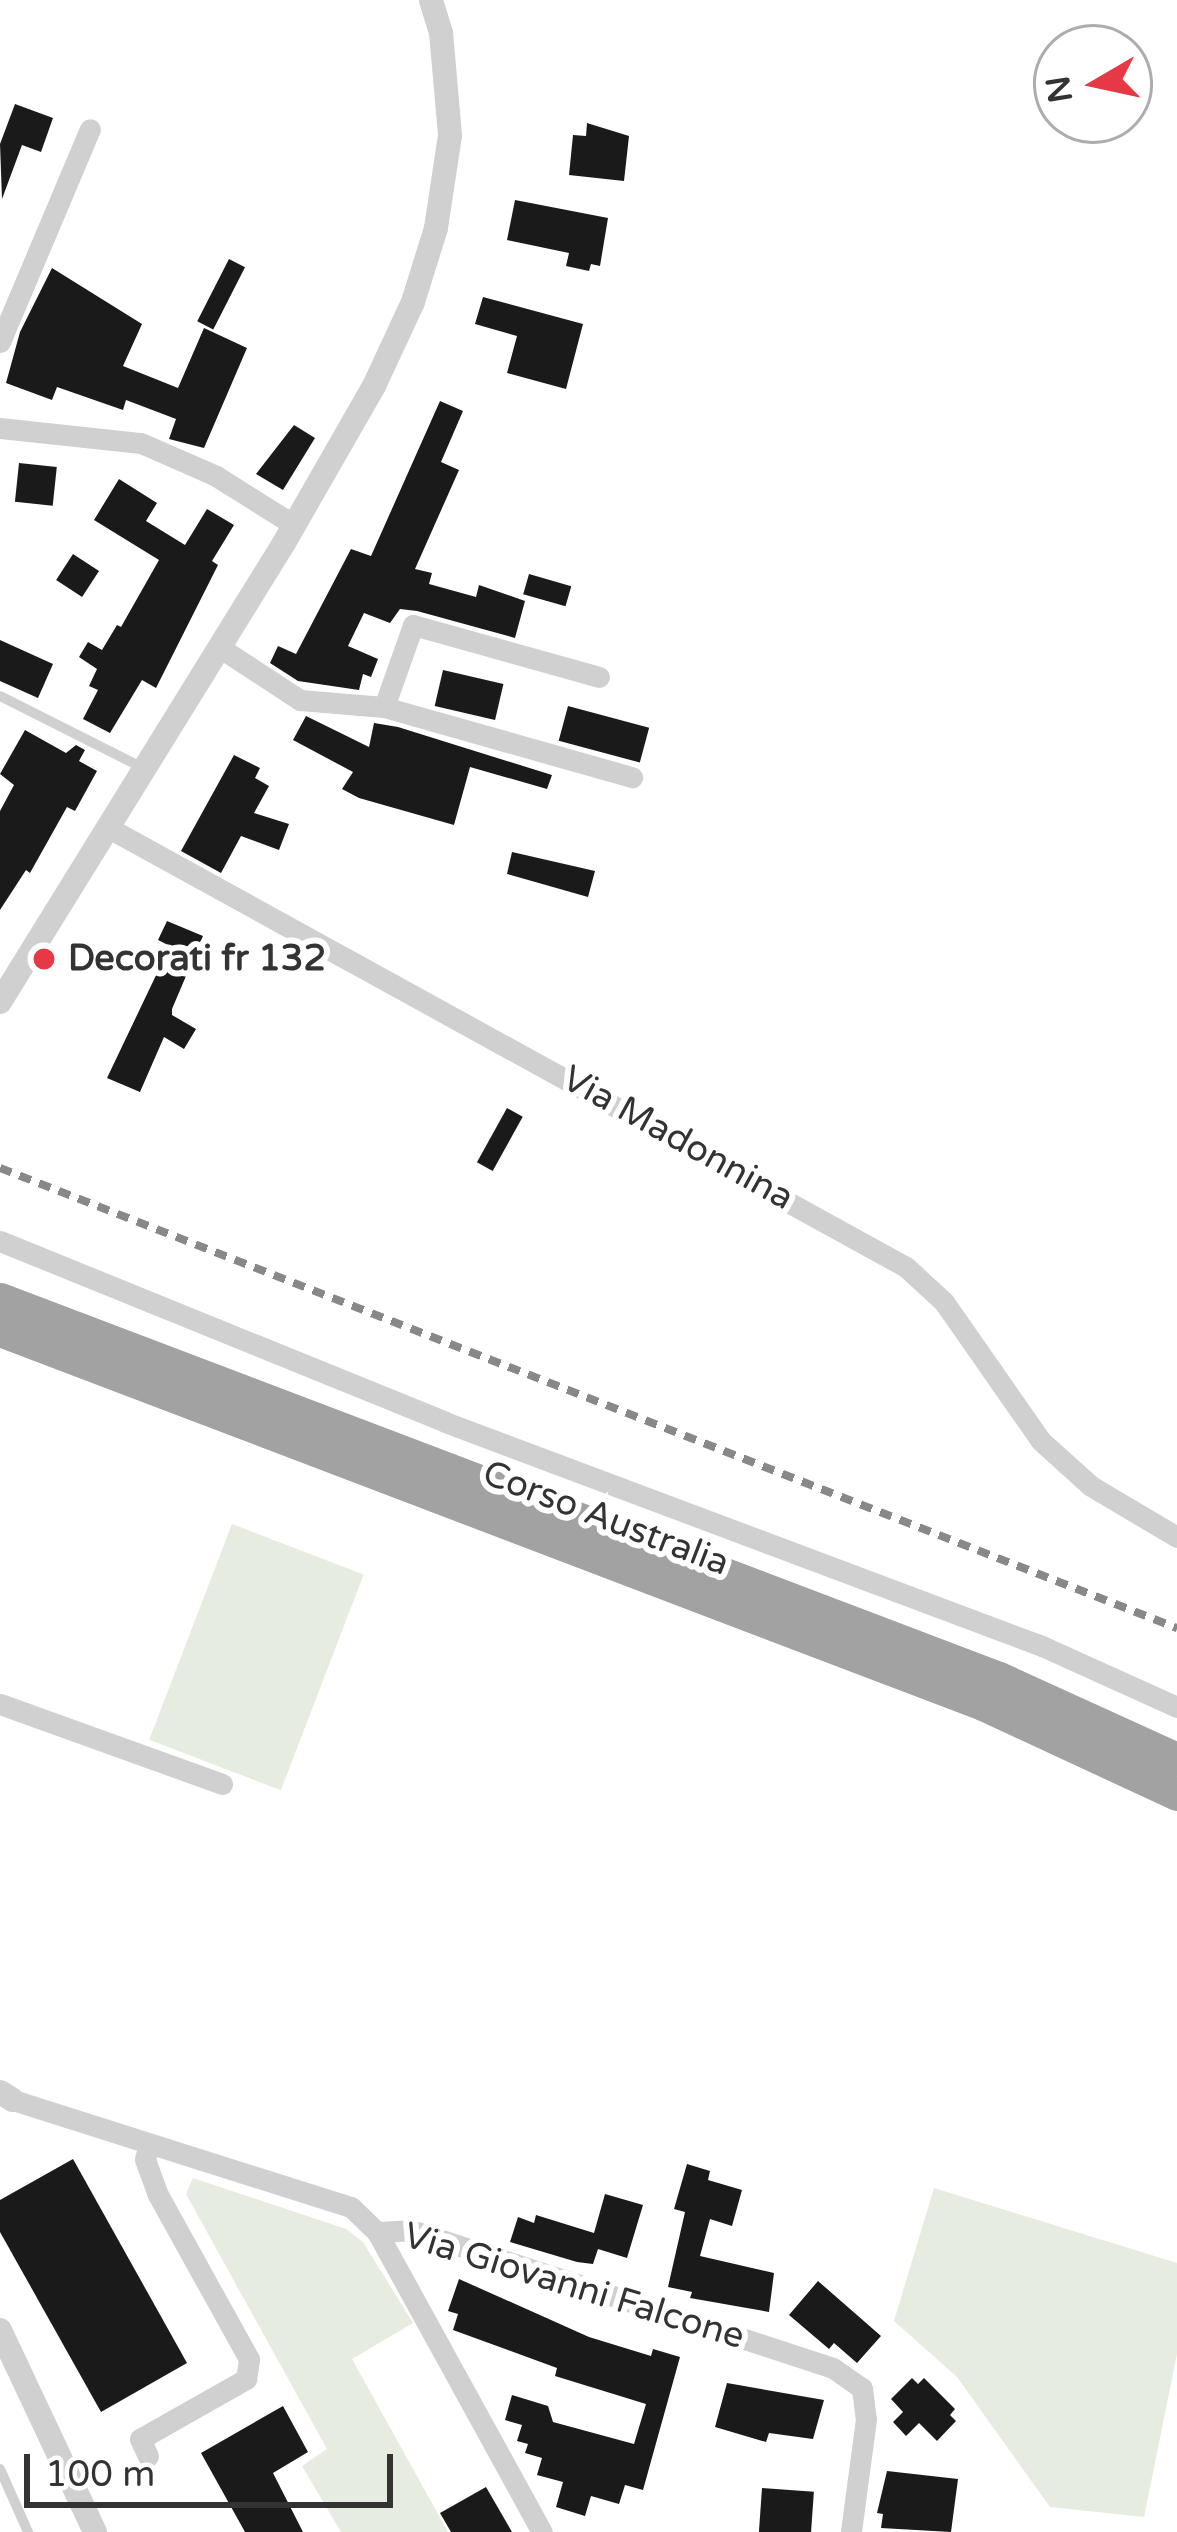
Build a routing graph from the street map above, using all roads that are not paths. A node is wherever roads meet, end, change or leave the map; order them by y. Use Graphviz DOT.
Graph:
graph roads {
  1 [pos="431,0"];
  2 [pos="90,129"];
  3 [pos="0,342"];
  4 [pos="0,428"];
  5 [pos="294,525"];
  6 [pos="219,647"];
  7 [pos="599,677"];
  8 [pos="0,696"];
  9 [pos="384,707"];
  10 [pos="143,768"];
  11 [pos="632,777"];
  12 [pos="107,827"];
  13 [pos="0,1002"];
  14 [pos="0,1240"];
  15 [pos="0,1299"];
  16 [pos="0,1330"];
  17 [pos="1177,1537"];
  18 [pos="0,1704"];
  19 [pos="1177,1706"];
  20 [pos="1177,1760"];
  21 [pos="222,1784"];
  22 [pos="1177,1794"];
  23 [pos="4,2098"];
  24 [pos="149,2144"];
  25 [pos="377,2232"];
  26 [pos="1,2337"];
  27 [pos="148,2456"];
  28 [pos="0,2469"];
  29 [pos="28,2532"];
  30 [pos="95,2532"];
  31 [pos="542,2532"];
  32 [pos="851,2532"];
  1 -- 5 [label="street"];
  2 -- 3 [label="street"];
  4 -- 5 [label="street"];
  5 -- 6 [label="street"];
  6 -- 9 [label="street"];
  6 -- 10 [label="street"];
  7 -- 9 [label="street"];
  8 -- 10 [label="lane"];
  9 -- 11 [label="street"];
  10 -- 12 [label="street"];
  12 -- 13 [label="street"];
  12 -- 17 [label="street, Via Madonnina"];
  14 -- 19 [label="street"];
  15 -- 20 [label="highway, Corso Australia"];
  16 -- 22 [label="highway, Corso Australia"];
  18 -- 21 [label="street"];
  23 -- 24 [label="street, Via Giovanni Falcone"];
  24 -- 25 [label="street, Via Giovanni Falcone"];
  24 -- 27 [label="street"];
  25 -- 31 [label="street"];
  25 -- 32 [label="street, Via Giovanni Falcone"];
  26 -- 30 [label="street"];
  28 -- 29 [label="lane"];
}
